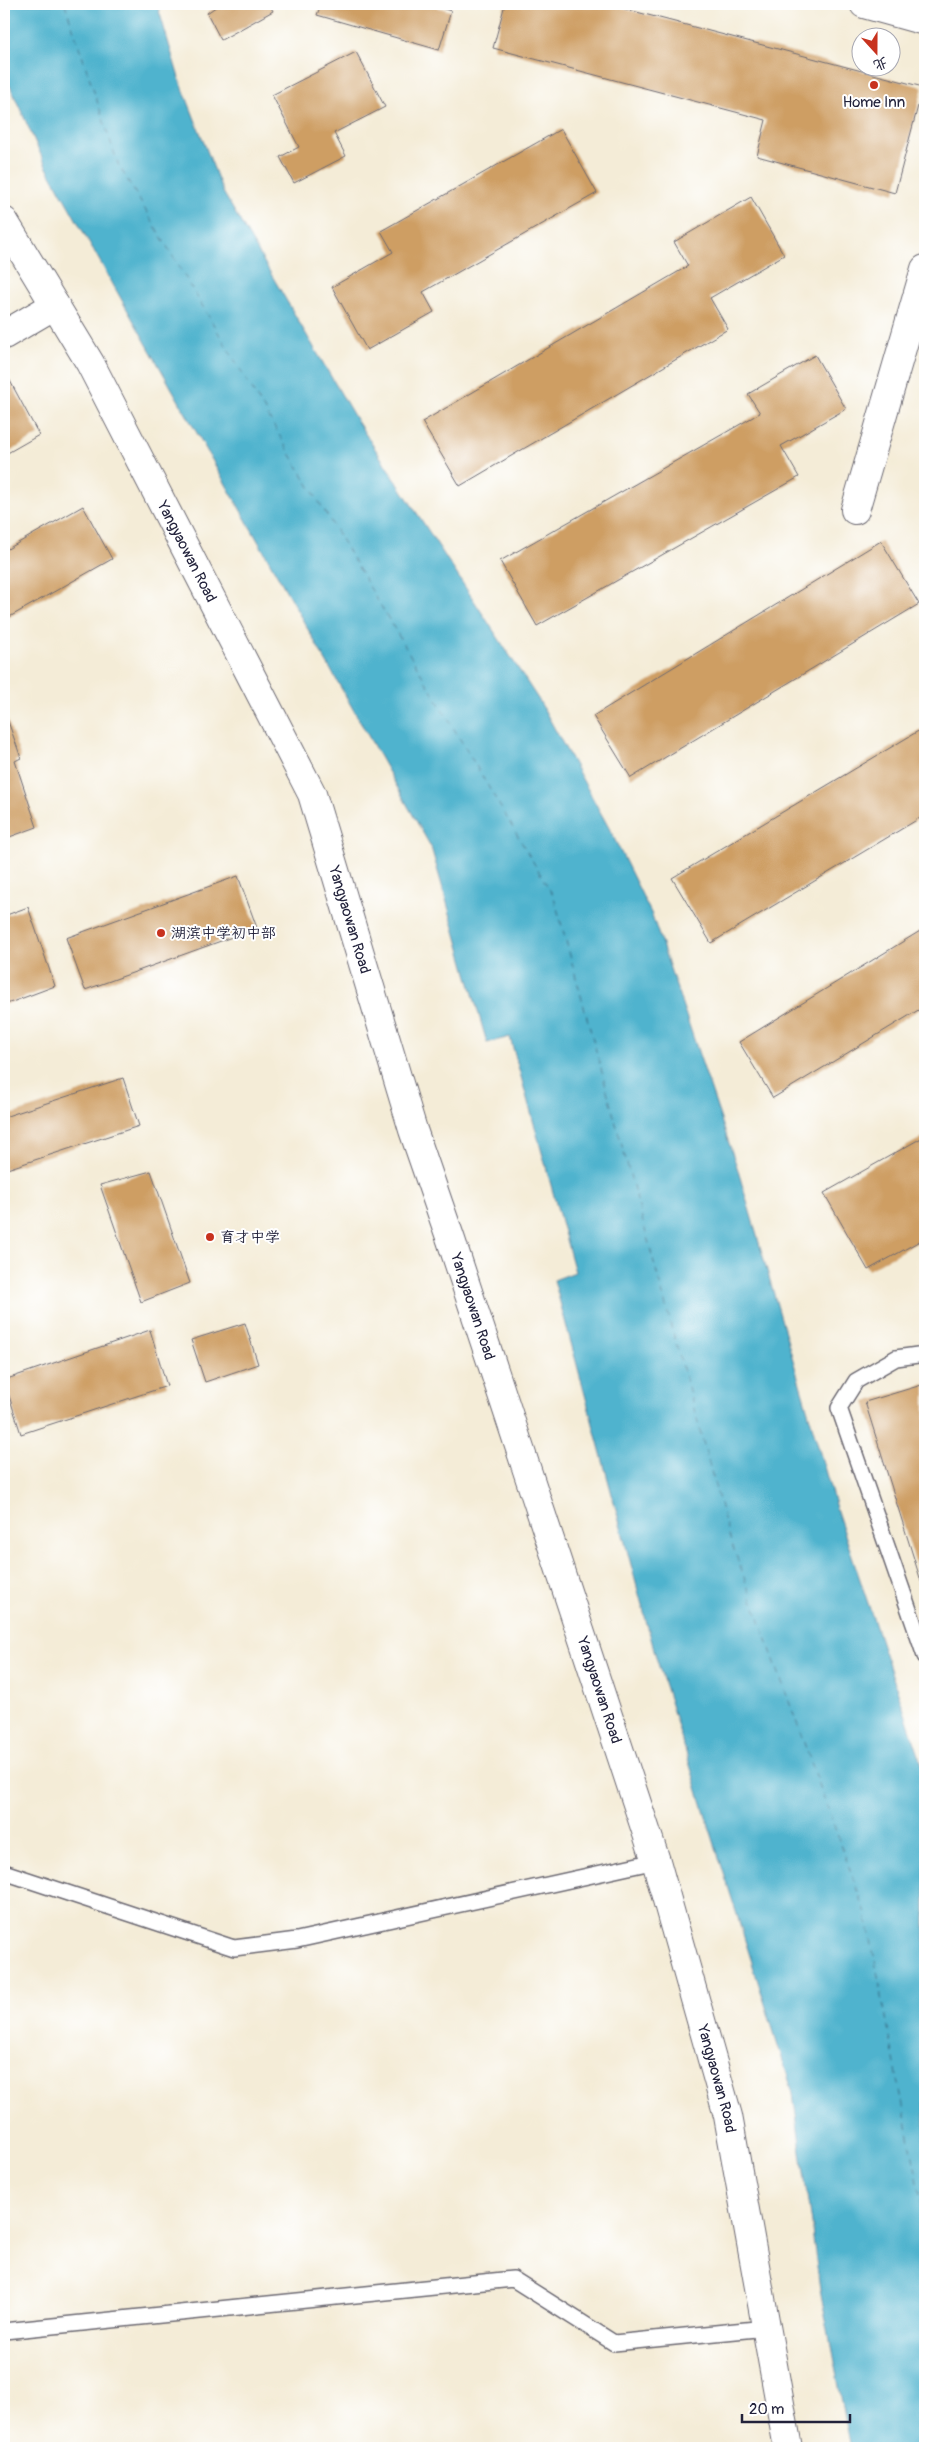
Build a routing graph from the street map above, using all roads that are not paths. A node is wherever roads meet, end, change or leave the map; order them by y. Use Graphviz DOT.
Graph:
graph roads {
  1 [pos="864,4"];
  2 [pos="925,21"];
  3 [pos="4,221"];
  4 [pos="925,269"];
  5 [pos="55,305"];
  6 [pos="4,335"];
  7 [pos="856,510"];
  8 [pos="925,1354"];
  9 [pos="925,1656"];
  10 [pos="656,1861"];
  11 [pos="4,1872"];
  12 [pos="766,2328"];
  13 [pos="4,2331"];
  14 [pos="788,2448"];
  1 -- 2 [label="street"];
  3 -- 5 [label="street, Yangyaowan Road"];
  4 -- 7 [label="street"];
  5 -- 6 [label="street"];
  5 -- 10 [label="street, Yangyaowan Road"];
  8 -- 9 [label="lane"];
  10 -- 11 [label="lane"];
  10 -- 12 [label="street, Yangyaowan Road"];
  12 -- 13 [label="lane"];
  12 -- 14 [label="street, Yangyaowan Road"];
}
